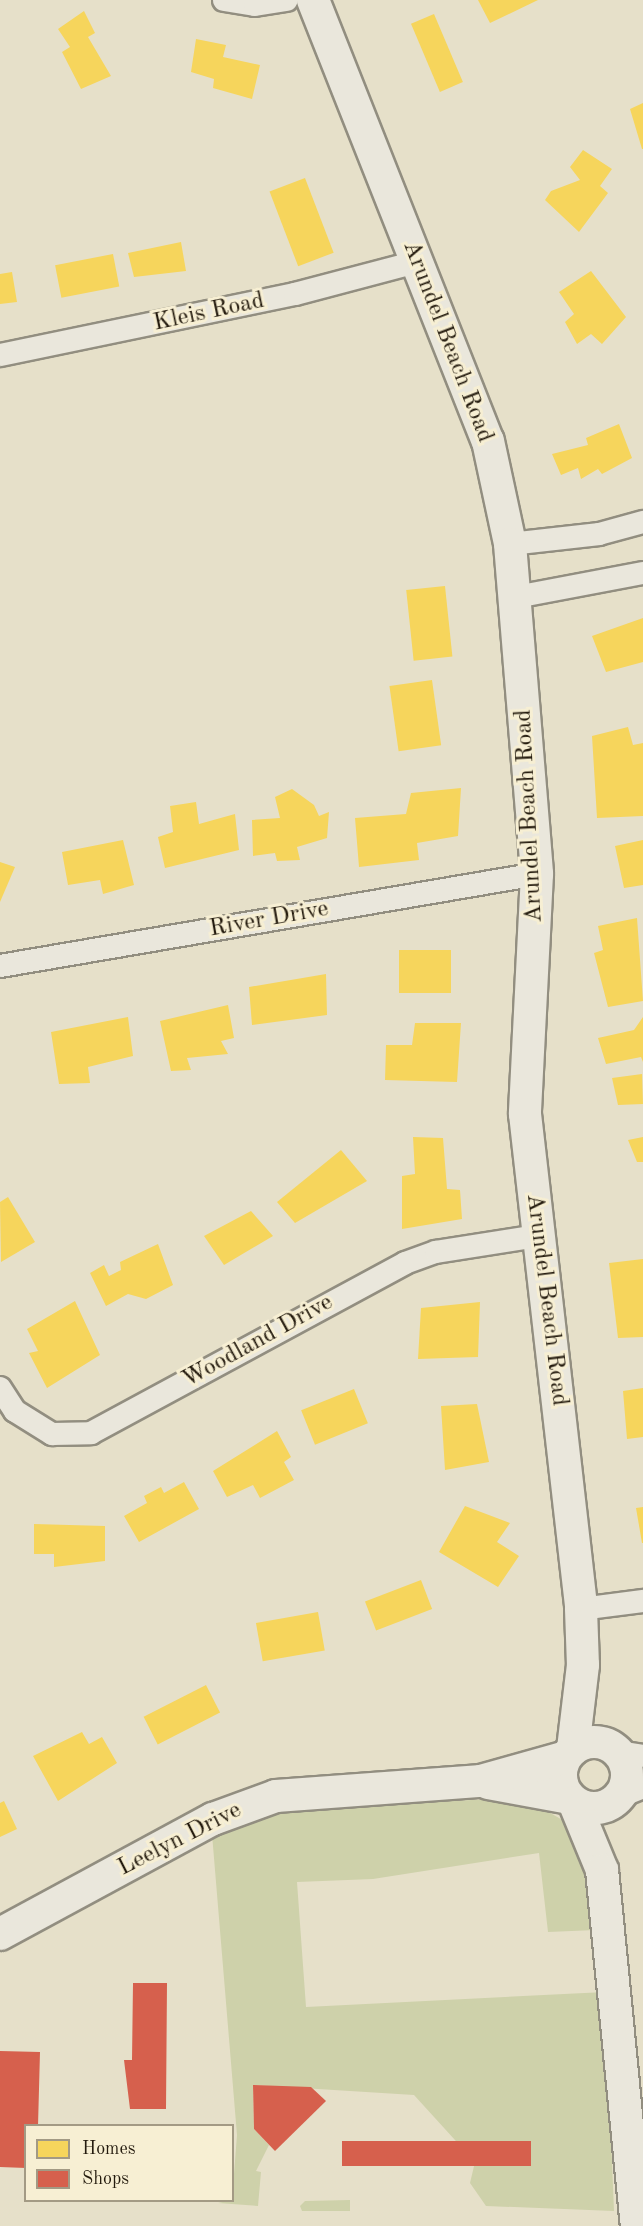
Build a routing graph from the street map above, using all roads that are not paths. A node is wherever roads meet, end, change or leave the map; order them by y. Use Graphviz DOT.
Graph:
graph roads {
  1 [pos="224,0"];
  2 [pos="287,0"];
  3 [pos="313,0"];
  4 [pos="416,262"];
  5 [pos="0,355"];
  6 [pos="643,522"];
  7 [pos="510,544"];
  8 [pos="643,573"];
  9 [pos="516,597"];
  10 [pos="537,874"];
  11 [pos="0,966"];
  12 [pos="537,1236"];
  13 [pos="0,1388"];
  14 [pos="643,1601"];
  15 [pos="581,1608"];
  16 [pos="583,1665"];
  17 [pos="624,1751"];
  18 [pos="570,1753"];
  19 [pos="481,1781"];
  20 [pos="627,1794"];
  21 [pos="572,1800"];
  22 [pos="602,1870"];
  23 [pos="0,1935"];
  24 [pos="637,2226"];
  1 -- 2 [label="street"];
  3 -- 4 [label="street, Arundel Beach Road"];
  4 -- 5 [label="street, Kleis Road"];
  4 -- 7 [label="street, Arundel Beach Road"];
  6 -- 7 [label="street"];
  7 -- 9 [label="street, Arundel Beach Road"];
  8 -- 9 [label="street"];
  9 -- 10 [label="street, Arundel Beach Road"];
  10 -- 11 [label="street, River Drive"];
  10 -- 12 [label="street, Arundel Beach Road"];
  12 -- 13 [label="street, Woodland Drive"];
  12 -- 15 [label="street, Arundel Beach Road"];
  14 -- 15 [label="street"];
  15 -- 16 [label="street, Arundel Beach Road"];
  16 -- 17 [label="street, Arundel Beach Road"];
  16 -- 18 [label="street, Arundel Beach Road"];
  17 -- 18 [label="street"];
  17 -- 20 [label="street"];
  18 -- 19 [label="street, Leelyn Drive"];
  18 -- 21 [label="street"];
  19 -- 21 [label="street, Leelyn Drive"];
  19 -- 23 [label="street, Leelyn Drive"];
  20 -- 21 [label="street"];
  20 -- 22 [label="street"];
  21 -- 22 [label="street"];
  22 -- 24 [label="street"];
}
